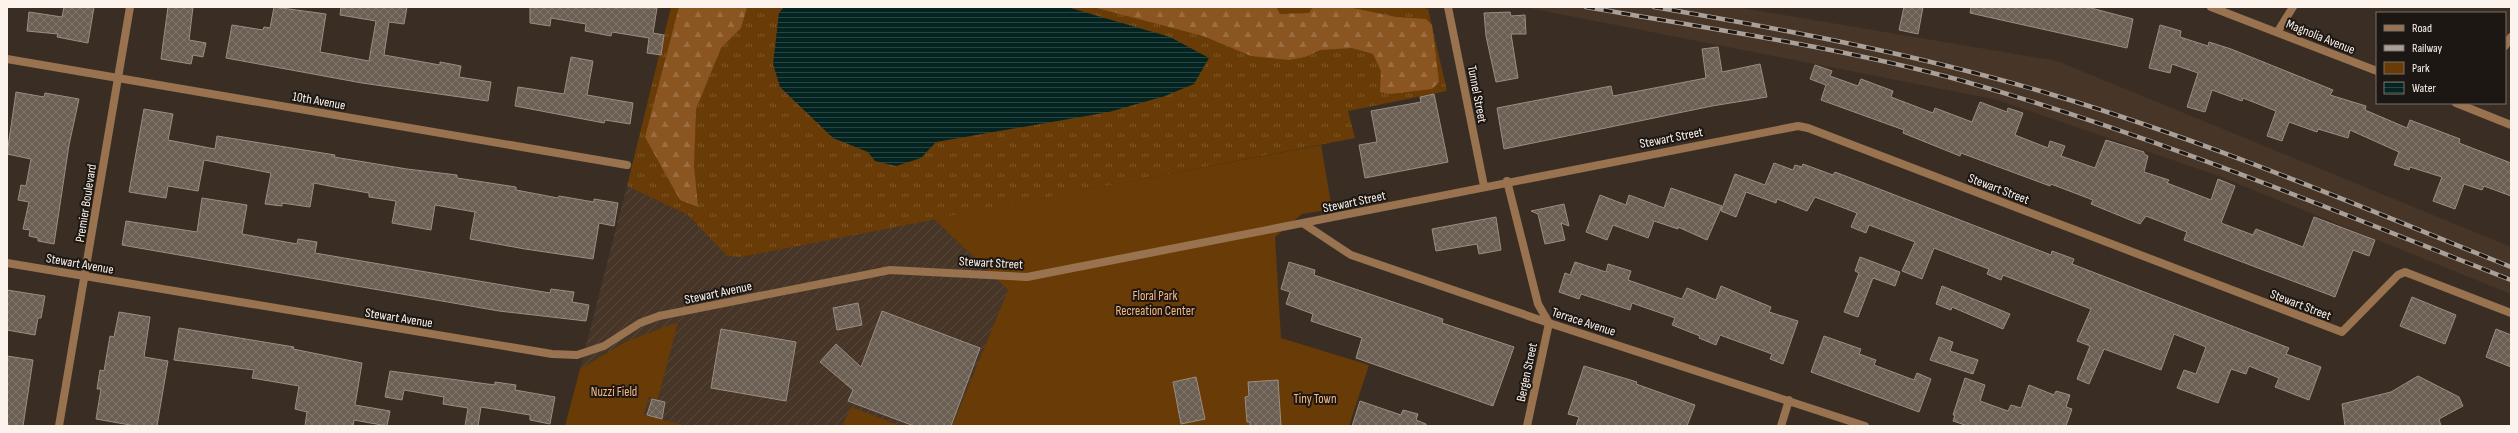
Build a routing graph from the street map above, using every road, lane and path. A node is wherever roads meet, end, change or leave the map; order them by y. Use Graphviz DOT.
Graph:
graph roads {
  1 [pos="130,7"];
  2 [pos="1448,7"];
  3 [pos="2211,7"];
  4 [pos="2293,7"];
  5 [pos="2278,31"];
  6 [pos="7,58"];
  7 [pos="2376,71"];
  8 [pos="117,78"];
  9 [pos="2467,105"];
  10 [pos="2511,125"];
  11 [pos="627,165"];
  12 [pos="1507,181"];
  13 [pos="1484,186"];
  14 [pos="1304,224"];
  15 [pos="7,263"];
  16 [pos="85,277"];
  17 [pos="779,291"];
  18 [pos="2511,313"];
  19 [pos="1549,322"];
  20 [pos="1789,400"];
  21 [pos="59,426"];
  22 [pos="1527,426"];
  23 [pos="1781,426"];
  24 [pos="1865,426"];
  1 -- 8 [label="street, Premier Boulevard"];
  2 -- 13 [label="street, Tunnel Street"];
  3 -- 5 [label="street, Magnolia Avenue"];
  4 -- 5 [label="street"];
  5 -- 7 [label="street, Magnolia Avenue"];
  6 -- 8 [label="street, 10th Avenue"];
  8 -- 11 [label="street, 10th Avenue"];
  8 -- 16 [label="street, Premier Boulevard"];
  9 -- 10 [label="street"];
  12 -- 13 [label="street, Stewart Street"];
  12 -- 18 [label="street, Stewart Street"];
  12 -- 19 [label="street"];
  13 -- 14 [label="street, Stewart Street"];
  14 -- 17 [label="street, Stewart Street"];
  14 -- 19 [label="street, Terrace Avenue"];
  15 -- 16 [label="street, Stewart Avenue"];
  16 -- 17 [label="street, Stewart Avenue"];
  16 -- 21 [label="street, Premier Boulevard"];
  19 -- 20 [label="street, Terrace Avenue"];
  19 -- 22 [label="street, Bergen Street"];
  20 -- 23 [label="street"];
  20 -- 24 [label="street, Terrace Avenue"];
}
